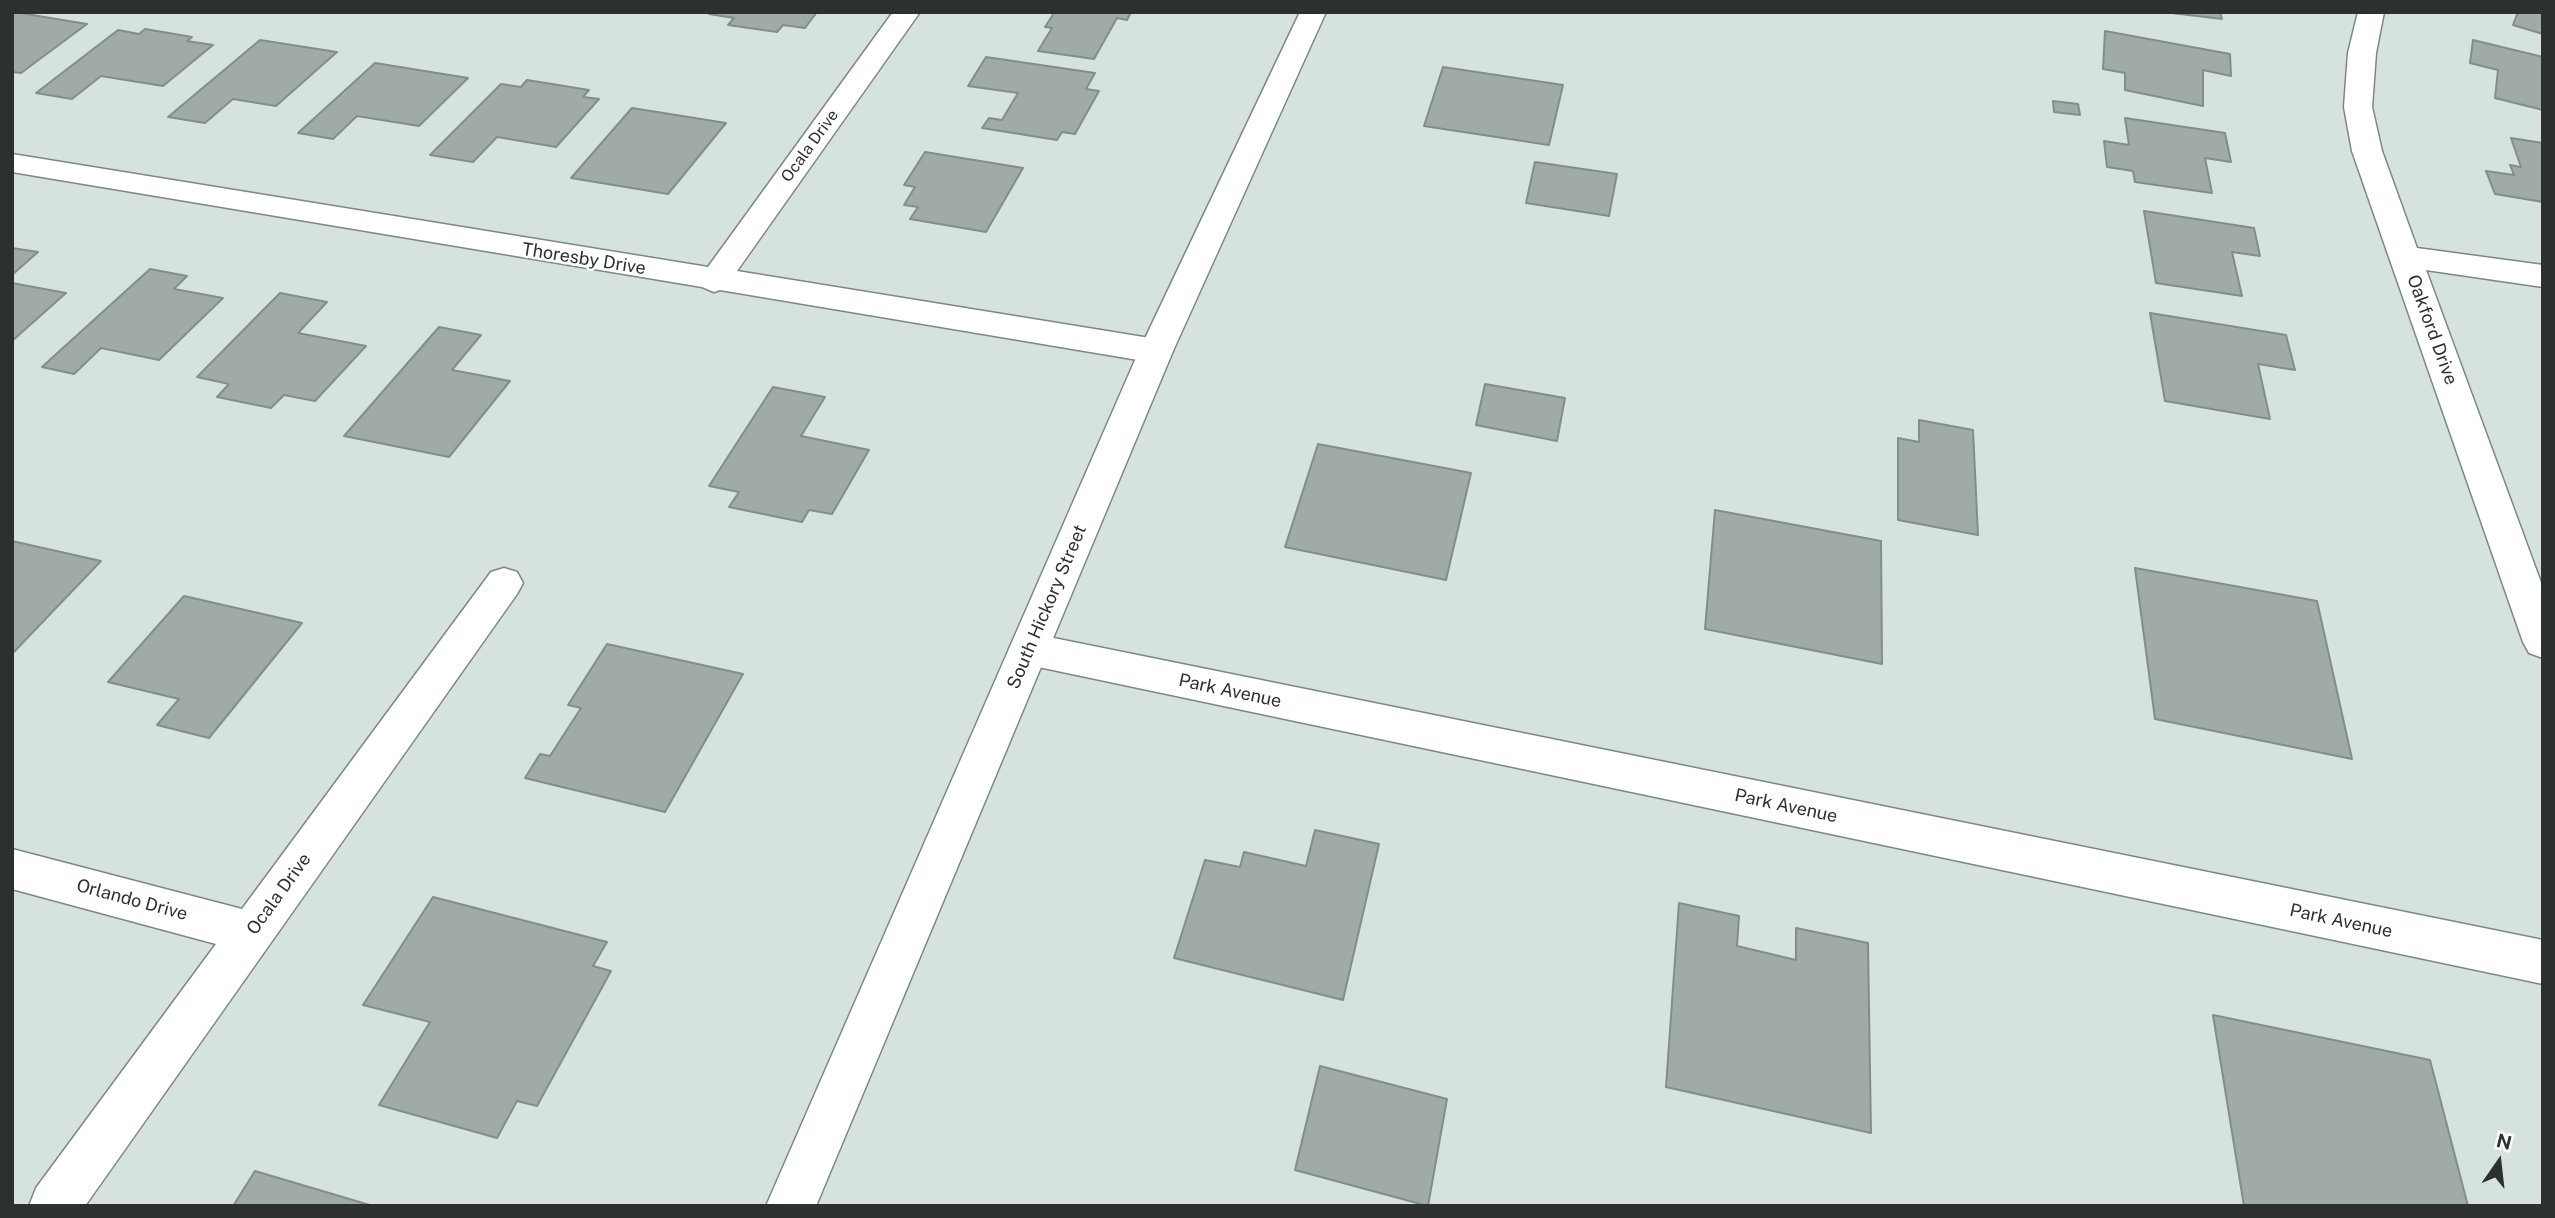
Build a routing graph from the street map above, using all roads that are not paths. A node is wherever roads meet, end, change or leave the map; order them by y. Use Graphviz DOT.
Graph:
graph roads {
  1 [pos="906,12"];
  2 [pos="1313,12"];
  3 [pos="2371,12"];
  4 [pos="12,163"];
  5 [pos="2406,257"];
  6 [pos="2543,276"];
  7 [pos="714,281"];
  8 [pos="1156,351"];
  9 [pos="504,583"];
  10 [pos="2543,642"];
  11 [pos="1029,649"];
  12 [pos="12,869"];
  13 [pos="251,932"];
  14 [pos="2543,962"];
  15 [pos="54,1206"];
  16 [pos="791,1206"];
  1 -- 7 [label="street, Ocala Drive"];
  2 -- 8 [label="street, South Hickory Street"];
  3 -- 5 [label="street, Oakford Drive"];
  4 -- 7 [label="street, Thoresby Drive"];
  5 -- 6 [label="street"];
  5 -- 10 [label="street, Oakford Drive"];
  7 -- 8 [label="street, Thoresby Drive"];
  8 -- 11 [label="street, South Hickory Street"];
  9 -- 13 [label="street, Ocala Drive"];
  11 -- 14 [label="street, Park Avenue"];
  11 -- 16 [label="street, South Hickory Street"];
  12 -- 13 [label="street, Orlando Drive"];
  13 -- 15 [label="street, Ocala Drive"];
}
